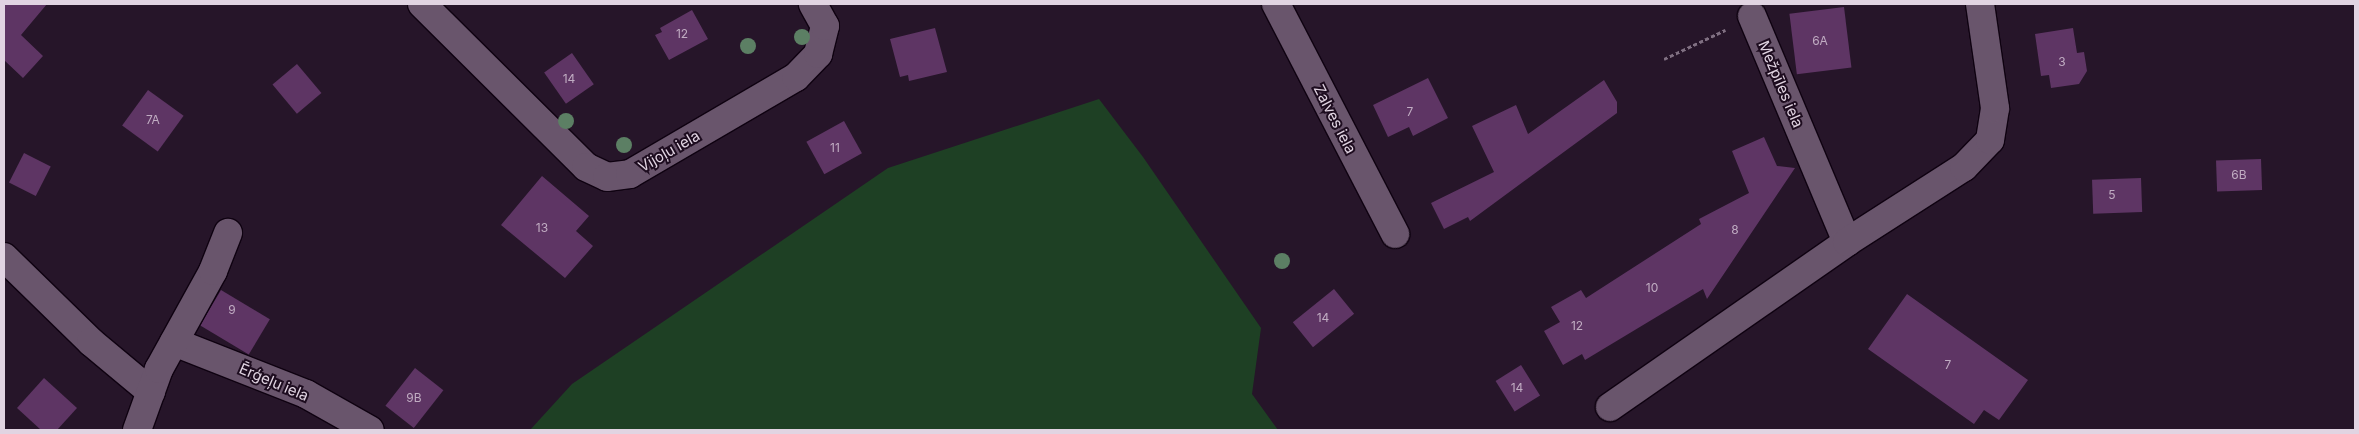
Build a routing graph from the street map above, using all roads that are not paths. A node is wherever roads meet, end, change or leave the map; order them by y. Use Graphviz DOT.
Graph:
graph roads {
  1 [pos="422,4"];
  2 [pos="813,4"];
  3 [pos="1276,4"];
  4 [pos="1980,4"];
  5 [pos="1752,16"];
  6 [pos="228,234"];
  7 [pos="1395,234"];
  8 [pos="1847,242"];
  9 [pos="4,257"];
  10 [pos="174,342"];
  11 [pos="150,392"];
  12 [pos="1610,407"];
  13 [pos="137,430"];
  14 [pos="370,430"];
  1 -- 2 [label="street, Vijoļu iela"];
  3 -- 7 [label="street, Zalves iela"];
  4 -- 8 [label="street"];
  5 -- 8 [label="street, Mežpīles iela"];
  6 -- 10 [label="street"];
  8 -- 12 [label="street"];
  9 -- 11 [label="street"];
  10 -- 11 [label="street"];
  10 -- 14 [label="street, Ērģeļu iela"];
  11 -- 13 [label="street"];
}
